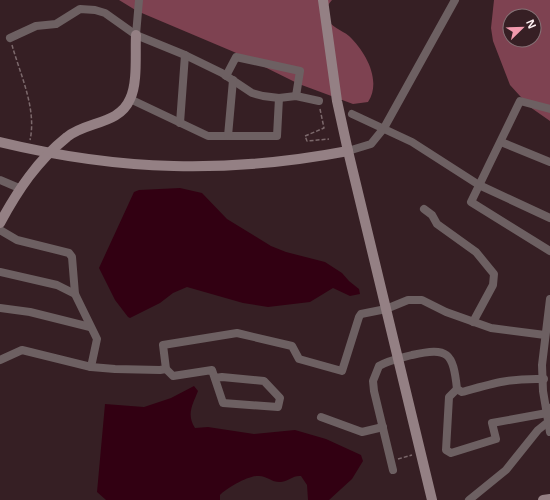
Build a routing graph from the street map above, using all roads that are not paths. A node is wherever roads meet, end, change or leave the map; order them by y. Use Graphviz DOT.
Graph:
graph roads {
  1 [pos="81,0"];
  2 [pos="138,0"];
  3 [pos="323,0"];
  4 [pos="455,0"];
  5 [pos="80,9"];
  6 [pos="136,35"];
  7 [pos="10,38"];
  8 [pos="185,55"];
  9 [pos="230,78"];
  10 [pos="296,96"];
  11 [pos="279,98"];
  12 [pos="130,99"];
  13 [pos="319,101"];
  14 [pos="550,110"];
  15 [pos="352,114"];
  16 [pos="180,123"];
  17 [pos="384,128"];
  18 [pos="228,136"];
  19 [pos="0,142"];
  20 [pos="501,142"];
  21 [pos="348,151"];
  22 [pos="48,153"];
  23 [pos="550,162"];
  24 [pos="0,180"];
  25 [pos="479,185"];
  26 [pos="19,188"];
  27 [pos="424,209"];
  28 [pos="550,218"];
  29 [pos="0,222"];
  30 [pos="0,230"];
  31 [pos="550,251"];
  32 [pos="0,272"];
  33 [pos="75,294"];
  34 [pos="550,299"];
  35 [pos="0,308"];
  36 [pos="386,309"];
  37 [pos="473,322"];
  38 [pos="90,327"];
  39 [pos="546,335"];
  40 [pos="398,358"];
  41 [pos="0,360"];
  42 [pos="91,366"];
  43 [pos="166,369"];
  44 [pos="215,378"];
  45 [pos="544,378"];
  46 [pos="457,390"];
  47 [pos="548,410"];
  48 [pos="321,417"];
  49 [pos="549,422"];
  50 [pos="383,427"];
  51 [pos="550,432"];
  52 [pos="393,470"];
  53 [pos="550,499"];
  54 [pos="432,500"];
  55 [pos="469,500"];
  56 [pos="542,500"];
  1 -- 5 [label="street"];
  2 -- 6 [label="street"];
  3 -- 21 [label="street"];
  4 -- 17 [label="street"];
  5 -- 6 [label="street"];
  5 -- 7 [label="street"];
  6 -- 8 [label="street"];
  6 -- 12 [label="street"];
  8 -- 9 [label="street"];
  8 -- 16 [label="street"];
  9 -- 10 [label="street"];
  9 -- 11 [label="street"];
  9 -- 18 [label="street"];
  10 -- 11 [label="street"];
  10 -- 13 [label="street"];
  11 -- 18 [label="street"];
  12 -- 16 [label="street"];
  12 -- 22 [label="street"];
  14 -- 20 [label="street"];
  15 -- 17 [label="street"];
  16 -- 18 [label="street"];
  17 -- 21 [label="street"];
  17 -- 25 [label="street"];
  19 -- 22 [label="street"];
  20 -- 23 [label="street"];
  20 -- 25 [label="street"];
  21 -- 22 [label="street"];
  21 -- 36 [label="street"];
  22 -- 26 [label="street"];
  24 -- 26 [label="street"];
  25 -- 28 [label="street"];
  25 -- 31 [label="street"];
  26 -- 29 [label="street"];
  27 -- 37 [label="street"];
  30 -- 33 [label="street"];
  32 -- 33 [label="street"];
  33 -- 38 [label="street"];
  34 -- 39 [label="street"];
  35 -- 38 [label="street"];
  36 -- 37 [label="street"];
  36 -- 40 [label="street"];
  36 -- 43 [label="street"];
  37 -- 39 [label="street"];
  38 -- 42 [label="street"];
  39 -- 45 [label="street"];
  40 -- 46 [label="street"];
  40 -- 50 [label="street"];
  40 -- 54 [label="street"];
  41 -- 42 [label="street"];
  42 -- 43 [label="street"];
  43 -- 44 [label="street"];
  44 -- 44 [label="street"];
  45 -- 46 [label="street"];
  45 -- 47 [label="street"];
  46 -- 47 [label="street"];
  47 -- 49 [label="street"];
  48 -- 50 [label="street"];
  49 -- 51 [label="street"];
  49 -- 55 [label="street"];
  50 -- 52 [label="street"];
  53 -- 56 [label="street"];
}
